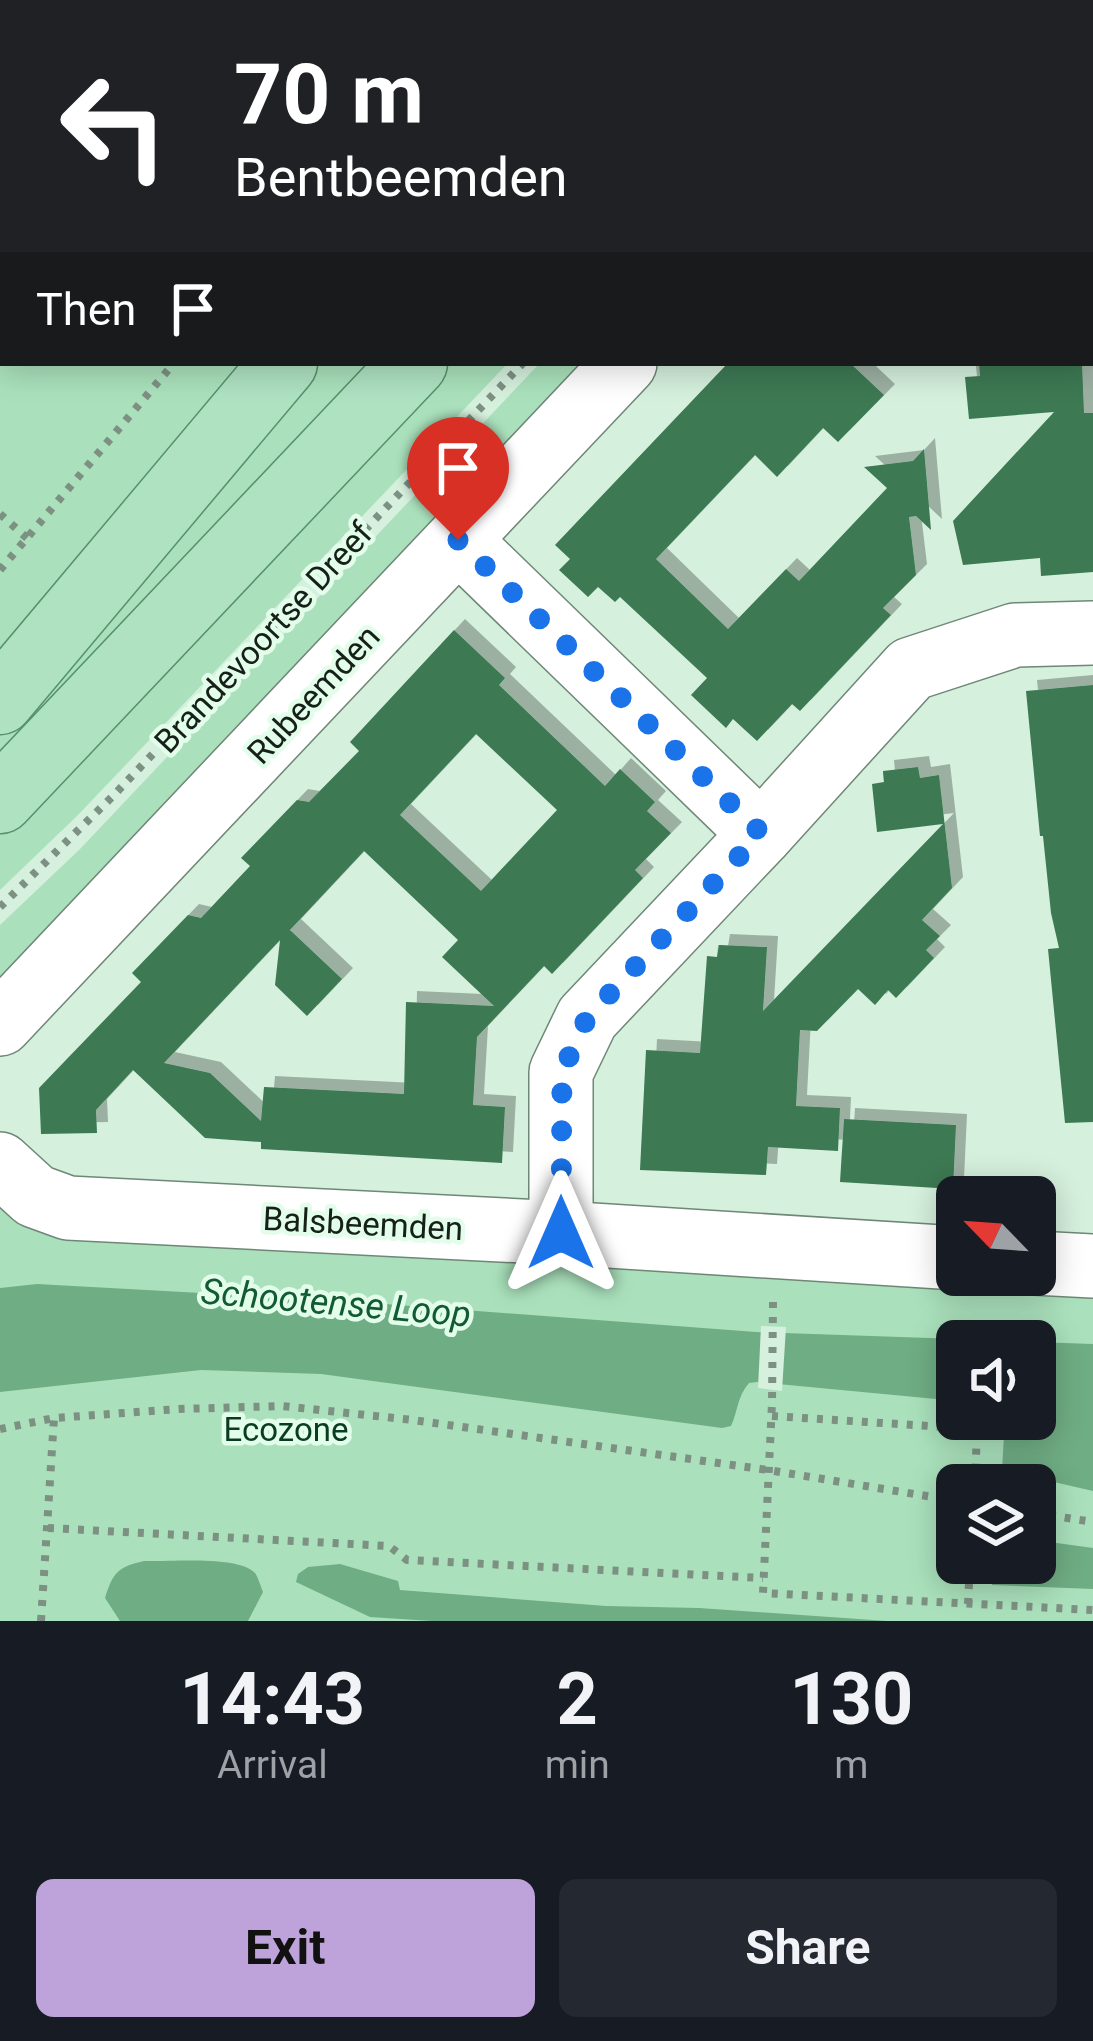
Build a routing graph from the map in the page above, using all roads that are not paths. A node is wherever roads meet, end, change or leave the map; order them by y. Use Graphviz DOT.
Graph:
graph roads {
  1 [pos="281,366"];
  2 [pos="411,366"];
  3 [pos="622,366"];
  4 [pos="458,540"];
  5 [pos="1093,633"];
  6 [pos="0,701"];
  7 [pos="0,800"];
  8 [pos="761,833"];
  9 [pos="0,1024"];
  10 [pos="0,1164"];
  11 [pos="561,1233"];
  12 [pos="936,1257"];
  13 [pos="1056,1264"];
  14 [pos="1093,1266"];
  1 -- 6 [label="main road"];
  2 -- 7 [label="main road"];
  3 -- 4 [label="street, Rubeemden"];
  4 -- 8 [label="street"];
  4 -- 9 [label="street, Rubeemden"];
  5 -- 8 [label="street"];
  8 -- 11 [label="street"];
  10 -- 11 [label="street, Balsbeemden"];
  11 -- 12 [label="street, Balsbeemden"];
  13 -- 14 [label="street"];
}
